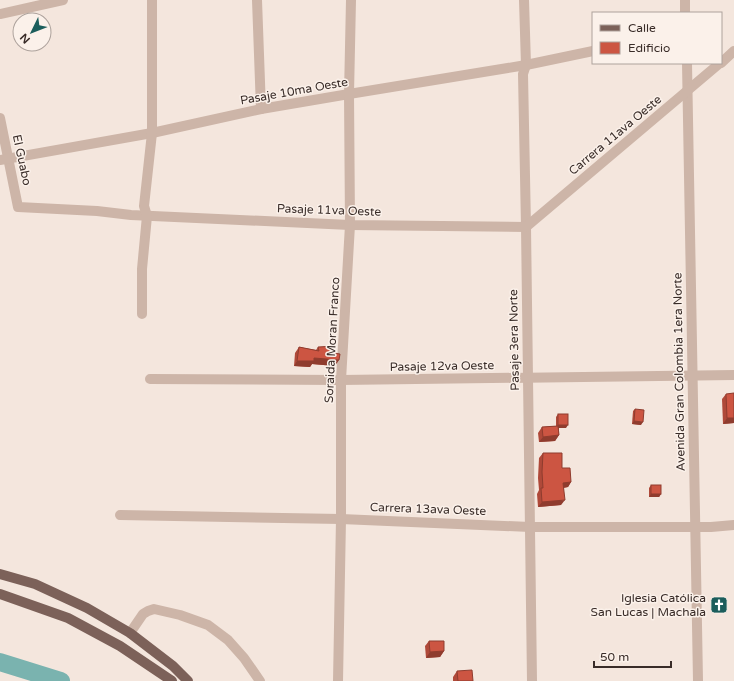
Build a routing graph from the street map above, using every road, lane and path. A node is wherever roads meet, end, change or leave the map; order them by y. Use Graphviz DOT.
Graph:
graph roads {
  1 [pos="63,0"];
  2 [pos="152,0"];
  3 [pos="257,0"];
  4 [pos="351,0"];
  5 [pos="524,0"];
  6 [pos="685,0"];
  7 [pos="686,12"];
  8 [pos="0,14"];
  9 [pos="592,51"];
  10 [pos="734,51"];
  11 [pos="722,62"];
  12 [pos="686,64"];
  13 [pos="720,64"];
  14 [pos="526,65"];
  15 [pos="687,92"];
  16 [pos="349,94"];
  17 [pos="261,109"];
  18 [pos="0,118"];
  19 [pos="152,133"];
  20 [pos="4,159"];
  21 [pos="18,207"];
  22 [pos="147,216"];
  23 [pos="350,225"];
  24 [pos="526,227"];
  25 [pos="142,314"];
  26 [pos="734,375"];
  27 [pos="692,376"];
  28 [pos="528,378"];
  29 [pos="150,379"];
  30 [pos="341,380"];
  31 [pos="120,515"];
  32 [pos="341,519"];
  33 [pos="734,525"];
  34 [pos="530,527"];
  35 [pos="695,527"];
  36 [pos="0,574"];
  37 [pos="0,594"];
  38 [pos="73,602"];
  39 [pos="68,618"];
  40 [pos="130,633"];
  41 [pos="172,681"];
  42 [pos="188,681"];
  43 [pos="260,681"];
  44 [pos="338,681"];
  45 [pos="532,681"];
  46 [pos="698,681"];
  1 -- 8 [label="street"];
  2 -- 19 [label="street"];
  3 -- 17 [label="street"];
  4 -- 16 [label="street, Soraida Moran Franco"];
  5 -- 14 [label="street, Pasaje 3era Norte"];
  6 -- 7 [label="street"];
  9 -- 14 [label="street, Pasaje 10ma Oeste"];
  10 -- 11 [label="street, Carrera 11ava Oeste"];
  12 -- 15 [label="street, Avenida Gran Colombia 1era Norte"];
  13 -- 15 [label="street, Carrera 11ava Oeste"];
  14 -- 16 [label="street, Pasaje 10ma Oeste"];
  14 -- 24 [label="street, Pasaje 3era Norte"];
  15 -- 24 [label="street, Carrera 11ava Oeste"];
  15 -- 27 [label="street, Avenida Gran Colombia 1era Norte"];
  16 -- 17 [label="street, Pasaje 10ma Oeste"];
  16 -- 23 [label="street, Soraida Moran Franco"];
  17 -- 19 [label="street, Pasaje 10ma Oeste"];
  18 -- 20 [label="street, El Guabo"];
  19 -- 20 [label="street, Pasaje 10ma Oeste"];
  19 -- 22 [label="street"];
  20 -- 21 [label="street, El Guabo"];
  21 -- 22 [label="street, Pasaje 11va Oeste"];
  22 -- 23 [label="street, Pasaje 11va Oeste"];
  22 -- 25 [label="street"];
  23 -- 24 [label="street, Pasaje 11va Oeste"];
  23 -- 30 [label="street, Soraida Moran Franco"];
  24 -- 28 [label="street, Pasaje 3era Norte"];
  26 -- 27 [label="street, Pasaje 12va Oeste"];
  27 -- 28 [label="street, Pasaje 12va Oeste"];
  27 -- 35 [label="street, Avenida Gran Colombia 1era Norte"];
  28 -- 30 [label="street, Pasaje 12va Oeste"];
  28 -- 34 [label="street, Pasaje 3era Norte"];
  29 -- 30 [label="street, Pasaje 12va Oeste"];
  30 -- 32 [label="street, Soraida Moran Franco"];
  31 -- 32 [label="street, Carrera 13ava Oeste"];
  32 -- 34 [label="street, Carrera 13ava Oeste"];
  32 -- 44 [label="street, Soraida Moran Franco"];
  33 -- 35 [label="street, Carrera 13ava Oeste"];
  34 -- 35 [label="street, Carrera 13ava Oeste"];
  34 -- 45 [label="street, Pasaje 3era Norte"];
  35 -- 46 [label="street, Avenida Gran Colombia 1era Norte"];
  36 -- 38 [label="main road"];
  37 -- 39 [label="main road"];
  38 -- 39 [label="main road"];
  38 -- 40 [label="main road"];
  39 -- 41 [label="main road"];
  40 -- 42 [label="main road"];
  40 -- 43 [label="street"];
}
